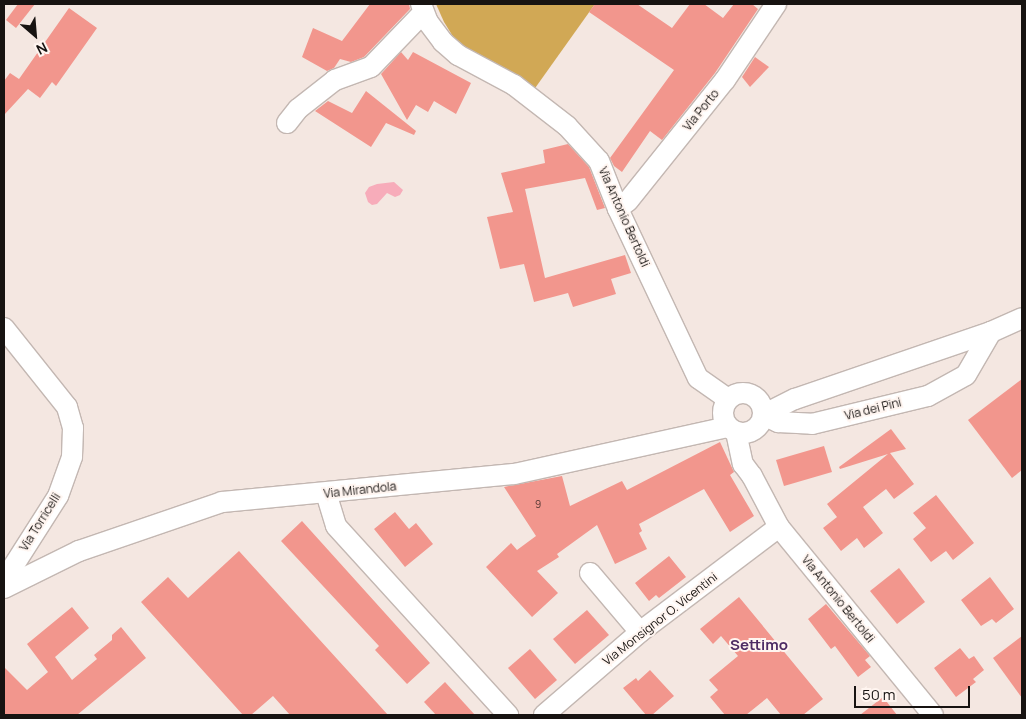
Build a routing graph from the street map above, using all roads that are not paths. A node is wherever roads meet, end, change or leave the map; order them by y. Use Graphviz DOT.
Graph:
graph roads {
  1 [pos="776,4"];
  2 [pos="423,8"];
  3 [pos="287,123"];
  4 [pos="618,209"];
  5 [pos="1022,318"];
  6 [pos="4,328"];
  7 [pos="991,332"];
  8 [pos="952,344"];
  9 [pos="966,375"];
  10 [pos="728,399"];
  11 [pos="759,414"];
  12 [pos="732,429"];
  13 [pos="752,476"];
  14 [pos="326,493"];
  15 [pos="779,527"];
  16 [pos="590,573"];
  17 [pos="5,587"];
  18 [pos="640,632"];
  19 [pos="508,715"];
  20 [pos="544,715"];
  21 [pos="933,715"];
  1 -- 4 [label="street, Via Porto"];
  2 -- 3 [label="street"];
  2 -- 4 [label="street, Via Antonio Bertoldi"];
  4 -- 10 [label="street, Via Antonio Bertoldi"];
  5 -- 7 [label="street"];
  6 -- 17 [label="street, Via Torricelli"];
  7 -- 8 [label="street"];
  7 -- 9 [label="street"];
  8 -- 9 [label="street"];
  8 -- 11 [label="street"];
  9 -- 11 [label="street, Via dei Pini"];
  10 -- 11 [label="street"];
  10 -- 12 [label="street"];
  11 -- 12 [label="street"];
  11 -- 13 [label="street"];
  12 -- 13 [label="street, Via Antonio Bertoldi"];
  12 -- 14 [label="street, Via Mirandola"];
  13 -- 15 [label="street, Via Antonio Bertoldi"];
  14 -- 17 [label="street, Via Mirandola"];
  14 -- 19 [label="street"];
  15 -- 18 [label="street, Via Monsignor O. Vicentini"];
  15 -- 21 [label="street, Via Antonio Bertoldi"];
  16 -- 18 [label="street"];
  18 -- 20 [label="street, Via Monsignor O. Vicentini"];
}
